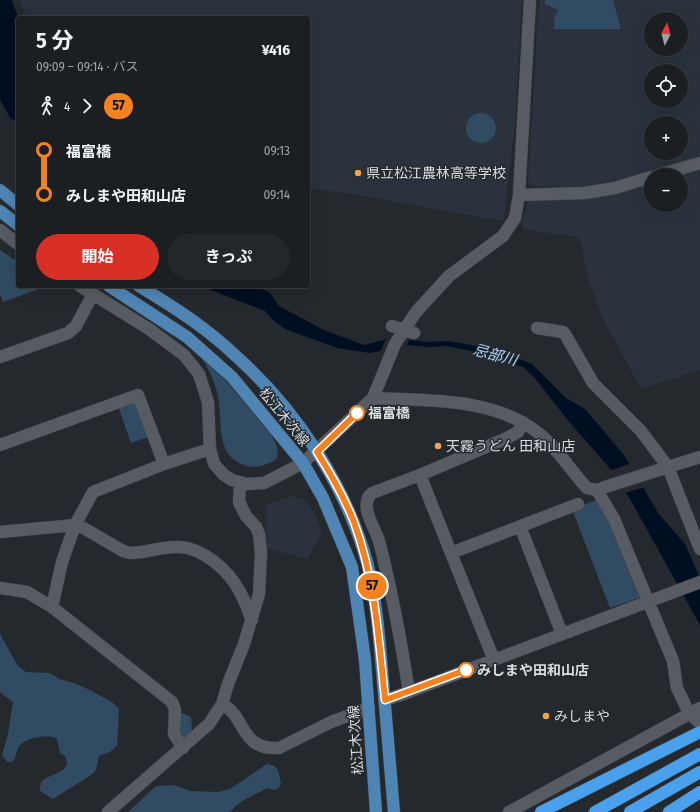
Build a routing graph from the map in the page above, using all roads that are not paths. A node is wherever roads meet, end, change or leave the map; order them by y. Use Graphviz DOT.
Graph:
graph roads {
  1 [pos="530,0"];
  2 [pos="700,162"];
  3 [pos="681,168"];
  4 [pos="644,179"];
  5 [pos="0,190"];
  6 [pos="519,195"];
  7 [pos="16,202"];
  8 [pos="0,211"];
  9 [pos="16,223"];
  10 [pos="0,230"];
  11 [pos="16,242"];
  12 [pos="83,288"];
  13 [pos="112,288"];
  14 [pos="142,288"];
  15 [pos="93,294"];
  16 [pos="537,328"];
  17 [pos="0,357"];
  18 [pos="373,398"];
  19 [pos="523,422"];
  20 [pos="0,445"];
  21 [pos="210,449"];
  22 [pos="317,452"];
  23 [pos="700,457"];
  24 [pos="164,464"];
  25 [pos="303,464"];
  26 [pos="662,469"];
  27 [pos="420,475"];
  28 [pos="240,482"];
  29 [pos="601,488"];
  30 [pos="578,504"];
  31 [pos="75,525"];
  32 [pos="520,526"];
  33 [pos="0,532"];
  34 [pos="700,549"];
  35 [pos="451,553"];
  36 [pos="700,582"];
  37 [pos="0,588"];
  38 [pos="651,600"];
  39 [pos="52,607"];
  40 [pos="252,620"];
  41 [pos="562,634"];
  42 [pos="494,660"];
  43 [pos="409,692"];
  44 [pos="385,700"];
  45 [pos="222,704"];
  46 [pos="369,708"];
  47 [pos="694,711"];
  48 [pos="700,723"];
  49 [pos="697,734"];
  50 [pos="183,748"];
  51 [pos="700,754"];
  52 [pos="700,772"];
  53 [pos="700,792"];
  54 [pos="108,812"];
  55 [pos="376,812"];
  56 [pos="394,812"];
  57 [pos="509,812"];
  58 [pos="541,812"];
  59 [pos="595,812"];
  60 [pos="630,812"];
  61 [pos="669,812"];
  1 -- 6 [label="street"];
  2 -- 3 [label="street"];
  4 -- 6 [label="street"];
  5 -- 7 [label="main road"];
  6 -- 18 [label="street"];
  8 -- 9 [label="main road"];
  10 -- 11 [label="street"];
  12 -- 15 [label="street"];
  13 -- 25 [label="main road, 松江木次線"];
  14 -- 22 [label="main road, 松江木次線"];
  15 -- 17 [label="street"];
  15 -- 21 [label="street"];
  16 -- 26 [label="street"];
  18 -- 19 [label="street"];
  18 -- 22 [label="street"];
  19 -- 27 [label="street"];
  19 -- 29 [label="street"];
  20 -- 24 [label="street"];
  21 -- 24 [label="street"];
  21 -- 28 [label="street"];
  22 -- 25 [label="street"];
  22 -- 44 [label="main road, 松江木次線"];
  23 -- 26 [label="street"];
  24 -- 31 [label="street"];
  25 -- 28 [label="street"];
  25 -- 46 [label="main road, 松江木次線"];
  26 -- 29 [label="street"];
  26 -- 34 [label="street"];
  27 -- 35 [label="street"];
  27 -- 43 [label="street"];
  28 -- 40 [label="street"];
  29 -- 38 [label="street"];
  30 -- 32 [label="street"];
  31 -- 33 [label="street"];
  31 -- 39 [label="street"];
  31 -- 40 [label="street"];
  32 -- 35 [label="street"];
  32 -- 41 [label="street"];
  35 -- 42 [label="street"];
  36 -- 38 [label="street"];
  37 -- 39 [label="street"];
  38 -- 41 [label="street"];
  38 -- 47 [label="street"];
  39 -- 50 [label="street"];
  40 -- 45 [label="street"];
  41 -- 42 [label="street"];
  42 -- 43 [label="street"];
  43 -- 44 [label="street"];
  44 -- 56 [label="main road, 松江木次線"];
  45 -- 46 [label="street"];
  45 -- 50 [label="street"];
  46 -- 55 [label="main road, 松江木次線"];
  47 -- 48 [label="street"];
  47 -- 57 [label="street"];
  49 -- 58 [label="highway"];
  50 -- 54 [label="street"];
  51 -- 59 [label="highway"];
  52 -- 60 [label="highway"];
  53 -- 61 [label="highway"];
}
